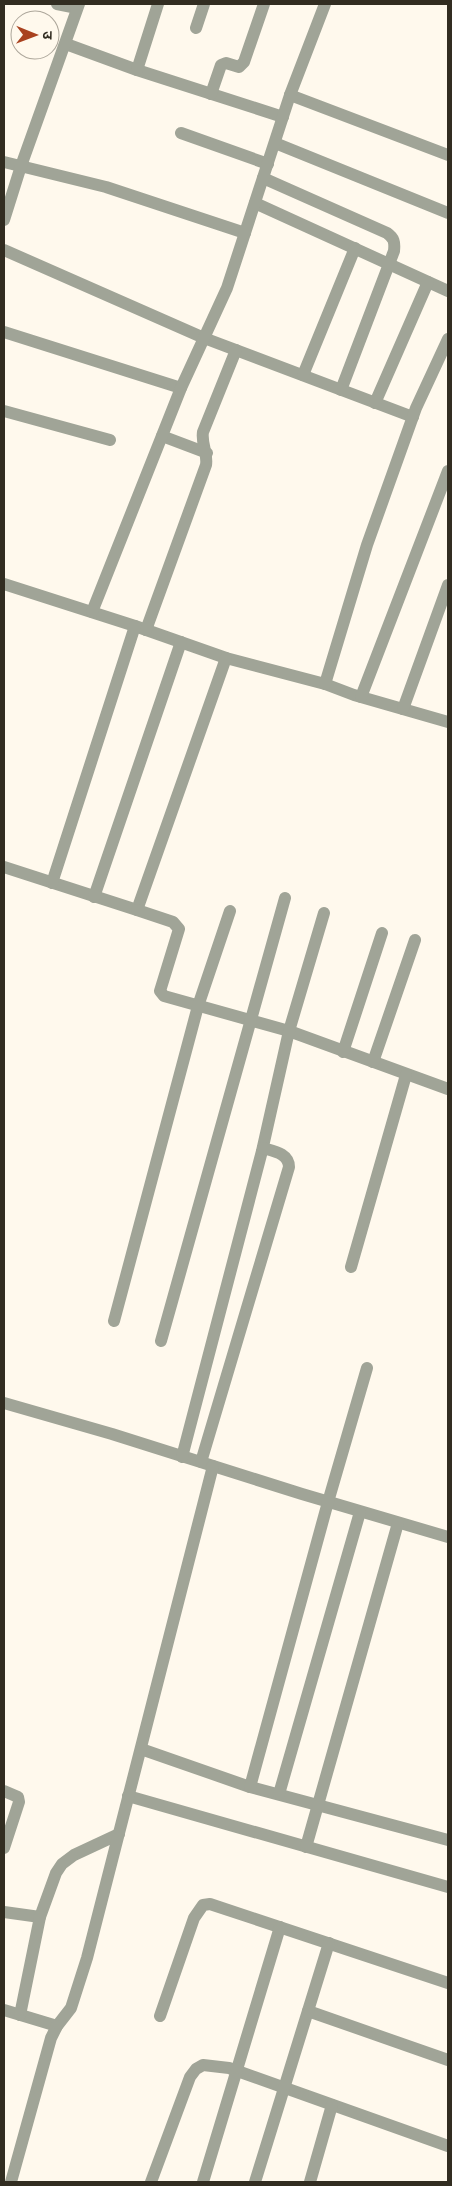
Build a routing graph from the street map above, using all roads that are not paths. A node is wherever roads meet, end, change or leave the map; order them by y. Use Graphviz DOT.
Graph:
graph roads {
  1 [pos="57,4"];
  2 [pos="158,4"];
  3 [pos="204,4"];
  4 [pos="264,4"];
  5 [pos="325,4"];
  6 [pos="78,6"];
  7 [pos="196,28"];
  8 [pos="66,44"];
  9 [pos="136,70"];
  10 [pos="211,94"];
  11 [pos="290,95"];
  12 [pos="283,117"];
  13 [pos="181,133"];
  14 [pos="274,143"];
  15 [pos="448,155"];
  16 [pos="4,162"];
  17 [pos="268,164"];
  18 [pos="20,166"];
  19 [pos="263,178"];
  20 [pos="255,203"];
  21 [pos="448,213"];
  22 [pos="4,220"];
  23 [pos="245,233"];
  24 [pos="355,248"];
  25 [pos="4,250"];
  26 [pos="389,264"];
  27 [pos="428,282"];
  28 [pos="448,291"];
  29 [pos="4,332"];
  30 [pos="204,338"];
  31 [pos="448,339"];
  32 [pos="236,350"];
  33 [pos="303,375"];
  34 [pos="182,388"];
  35 [pos="341,390"];
  36 [pos="375,403"];
  37 [pos="4,411"];
  38 [pos="413,416"];
  39 [pos="162,436"];
  40 [pos="110,440"];
  41 [pos="207,453"];
  42 [pos="448,471"];
  43 [pos="4,584"];
  44 [pos="448,585"];
  45 [pos="92,612"];
  46 [pos="140,628"];
  47 [pos="181,642"];
  48 [pos="226,658"];
  49 [pos="325,684"];
  50 [pos="361,697"];
  51 [pos="403,709"];
  52 [pos="448,722"];
  53 [pos="4,867"];
  54 [pos="52,883"];
  55 [pos="94,897"];
  56 [pos="285,898"];
  57 [pos="137,910"];
  58 [pos="230,911"];
  59 [pos="324,913"];
  60 [pos="382,933"];
  61 [pos="415,940"];
  62 [pos="198,1006"];
  63 [pos="250,1021"];
  64 [pos="289,1032"];
  65 [pos="343,1052"];
  66 [pos="373,1062"];
  67 [pos="406,1075"];
  68 [pos="448,1090"];
  69 [pos="263,1148"];
  70 [pos="351,1267"];
  71 [pos="114,1321"];
  72 [pos="161,1342"];
  73 [pos="367,1368"];
  74 [pos="4,1404"];
  75 [pos="182,1456"];
  76 [pos="207,1464"];
  77 [pos="328,1502"];
  78 [pos="360,1512"];
  79 [pos="398,1522"];
  80 [pos="448,1538"];
  81 [pos="141,1749"];
  82 [pos="250,1787"];
  83 [pos="4,1791"];
  84 [pos="279,1794"];
  85 [pos="128,1796"];
  86 [pos="318,1804"];
  87 [pos="119,1834"];
  88 [pos="448,1840"];
  89 [pos="306,1847"];
  90 [pos="4,1848"];
  91 [pos="448,1887"];
  92 [pos="4,1912"];
  93 [pos="40,1917"];
  94 [pos="280,1927"];
  95 [pos="329,1943"];
  96 [pos="448,1983"];
  97 [pos="4,2010"];
  98 [pos="308,2011"];
  99 [pos="20,2015"];
  100 [pos="160,2016"];
  101 [pos="57,2026"];
  102 [pos="448,2060"];
  103 [pos="235,2070"];
  104 [pos="284,2087"];
  105 [pos="332,2105"];
  106 [pos="448,2146"];
  107 [pos="11,2182"];
  108 [pos="151,2182"];
  109 [pos="203,2182"];
  110 [pos="255,2182"];
  111 [pos="310,2182"];
  1 -- 6 [label="street"];
  2 -- 9 [label="street"];
  3 -- 7 [label="street"];
  4 -- 10 [label="street"];
  5 -- 11 [label="street"];
  6 -- 8 [label="street"];
  8 -- 9 [label="street"];
  8 -- 18 [label="street"];
  9 -- 10 [label="street"];
  10 -- 12 [label="street"];
  11 -- 12 [label="street"];
  11 -- 15 [label="street"];
  12 -- 14 [label="street"];
  13 -- 17 [label="street"];
  14 -- 17 [label="street"];
  14 -- 21 [label="street"];
  16 -- 18 [label="street"];
  17 -- 19 [label="street"];
  18 -- 22 [label="street"];
  18 -- 23 [label="street"];
  19 -- 20 [label="street"];
  19 -- 26 [label="street"];
  20 -- 23 [label="street"];
  20 -- 24 [label="street"];
  23 -- 30 [label="street"];
  24 -- 26 [label="street"];
  24 -- 33 [label="street"];
  25 -- 30 [label="street"];
  26 -- 27 [label="street"];
  26 -- 35 [label="street"];
  27 -- 28 [label="street"];
  27 -- 36 [label="street"];
  29 -- 34 [label="street"];
  30 -- 32 [label="street"];
  30 -- 34 [label="street"];
  31 -- 38 [label="street"];
  32 -- 33 [label="street"];
  32 -- 41 [label="street"];
  33 -- 35 [label="street"];
  34 -- 39 [label="street"];
  35 -- 36 [label="street"];
  36 -- 38 [label="street"];
  37 -- 40 [label="street"];
  38 -- 49 [label="street"];
  39 -- 41 [label="street"];
  39 -- 45 [label="street"];
  41 -- 46 [label="street"];
  42 -- 50 [label="street"];
  43 -- 45 [label="street"];
  44 -- 51 [label="street"];
  45 -- 46 [label="street"];
  46 -- 47 [label="street"];
  46 -- 54 [label="street"];
  47 -- 48 [label="street"];
  47 -- 55 [label="street"];
  48 -- 49 [label="street"];
  48 -- 57 [label="street"];
  49 -- 50 [label="street"];
  50 -- 51 [label="street"];
  51 -- 52 [label="street"];
  53 -- 54 [label="street"];
  54 -- 55 [label="street"];
  55 -- 57 [label="street"];
  56 -- 63 [label="street"];
  57 -- 62 [label="street"];
  58 -- 62 [label="street"];
  59 -- 64 [label="street"];
  60 -- 65 [label="street"];
  61 -- 66 [label="street"];
  62 -- 63 [label="street"];
  62 -- 71 [label="street"];
  63 -- 64 [label="street"];
  63 -- 72 [label="street"];
  64 -- 65 [label="street"];
  64 -- 69 [label="street"];
  65 -- 66 [label="street"];
  66 -- 67 [label="street"];
  67 -- 68 [label="street"];
  67 -- 70 [label="street"];
  69 -- 75 [label="street"];
  69 -- 76 [label="street"];
  73 -- 77 [label="street"];
  74 -- 75 [label="street"];
  75 -- 76 [label="street"];
  76 -- 77 [label="street"];
  76 -- 81 [label="street"];
  77 -- 78 [label="street"];
  77 -- 82 [label="street"];
  78 -- 79 [label="street"];
  78 -- 84 [label="street"];
  79 -- 80 [label="street"];
  79 -- 86 [label="street"];
  81 -- 82 [label="street"];
  81 -- 85 [label="street"];
  82 -- 84 [label="street"];
  83 -- 90 [label="street"];
  84 -- 86 [label="street"];
  85 -- 87 [label="street"];
  85 -- 89 [label="street"];
  86 -- 88 [label="street"];
  86 -- 89 [label="street"];
  87 -- 93 [label="street"];
  87 -- 101 [label="street"];
  89 -- 91 [label="street"];
  92 -- 93 [label="street"];
  93 -- 99 [label="street"];
  94 -- 95 [label="street"];
  94 -- 100 [label="street"];
  94 -- 103 [label="street"];
  95 -- 96 [label="street"];
  95 -- 98 [label="street"];
  97 -- 99 [label="street"];
  98 -- 102 [label="street"];
  98 -- 104 [label="street"];
  99 -- 101 [label="street"];
  101 -- 107 [label="street"];
  103 -- 104 [label="street"];
  103 -- 108 [label="street"];
  103 -- 109 [label="street"];
  104 -- 105 [label="street"];
  104 -- 110 [label="street"];
  105 -- 106 [label="street"];
  105 -- 111 [label="street"];
}
